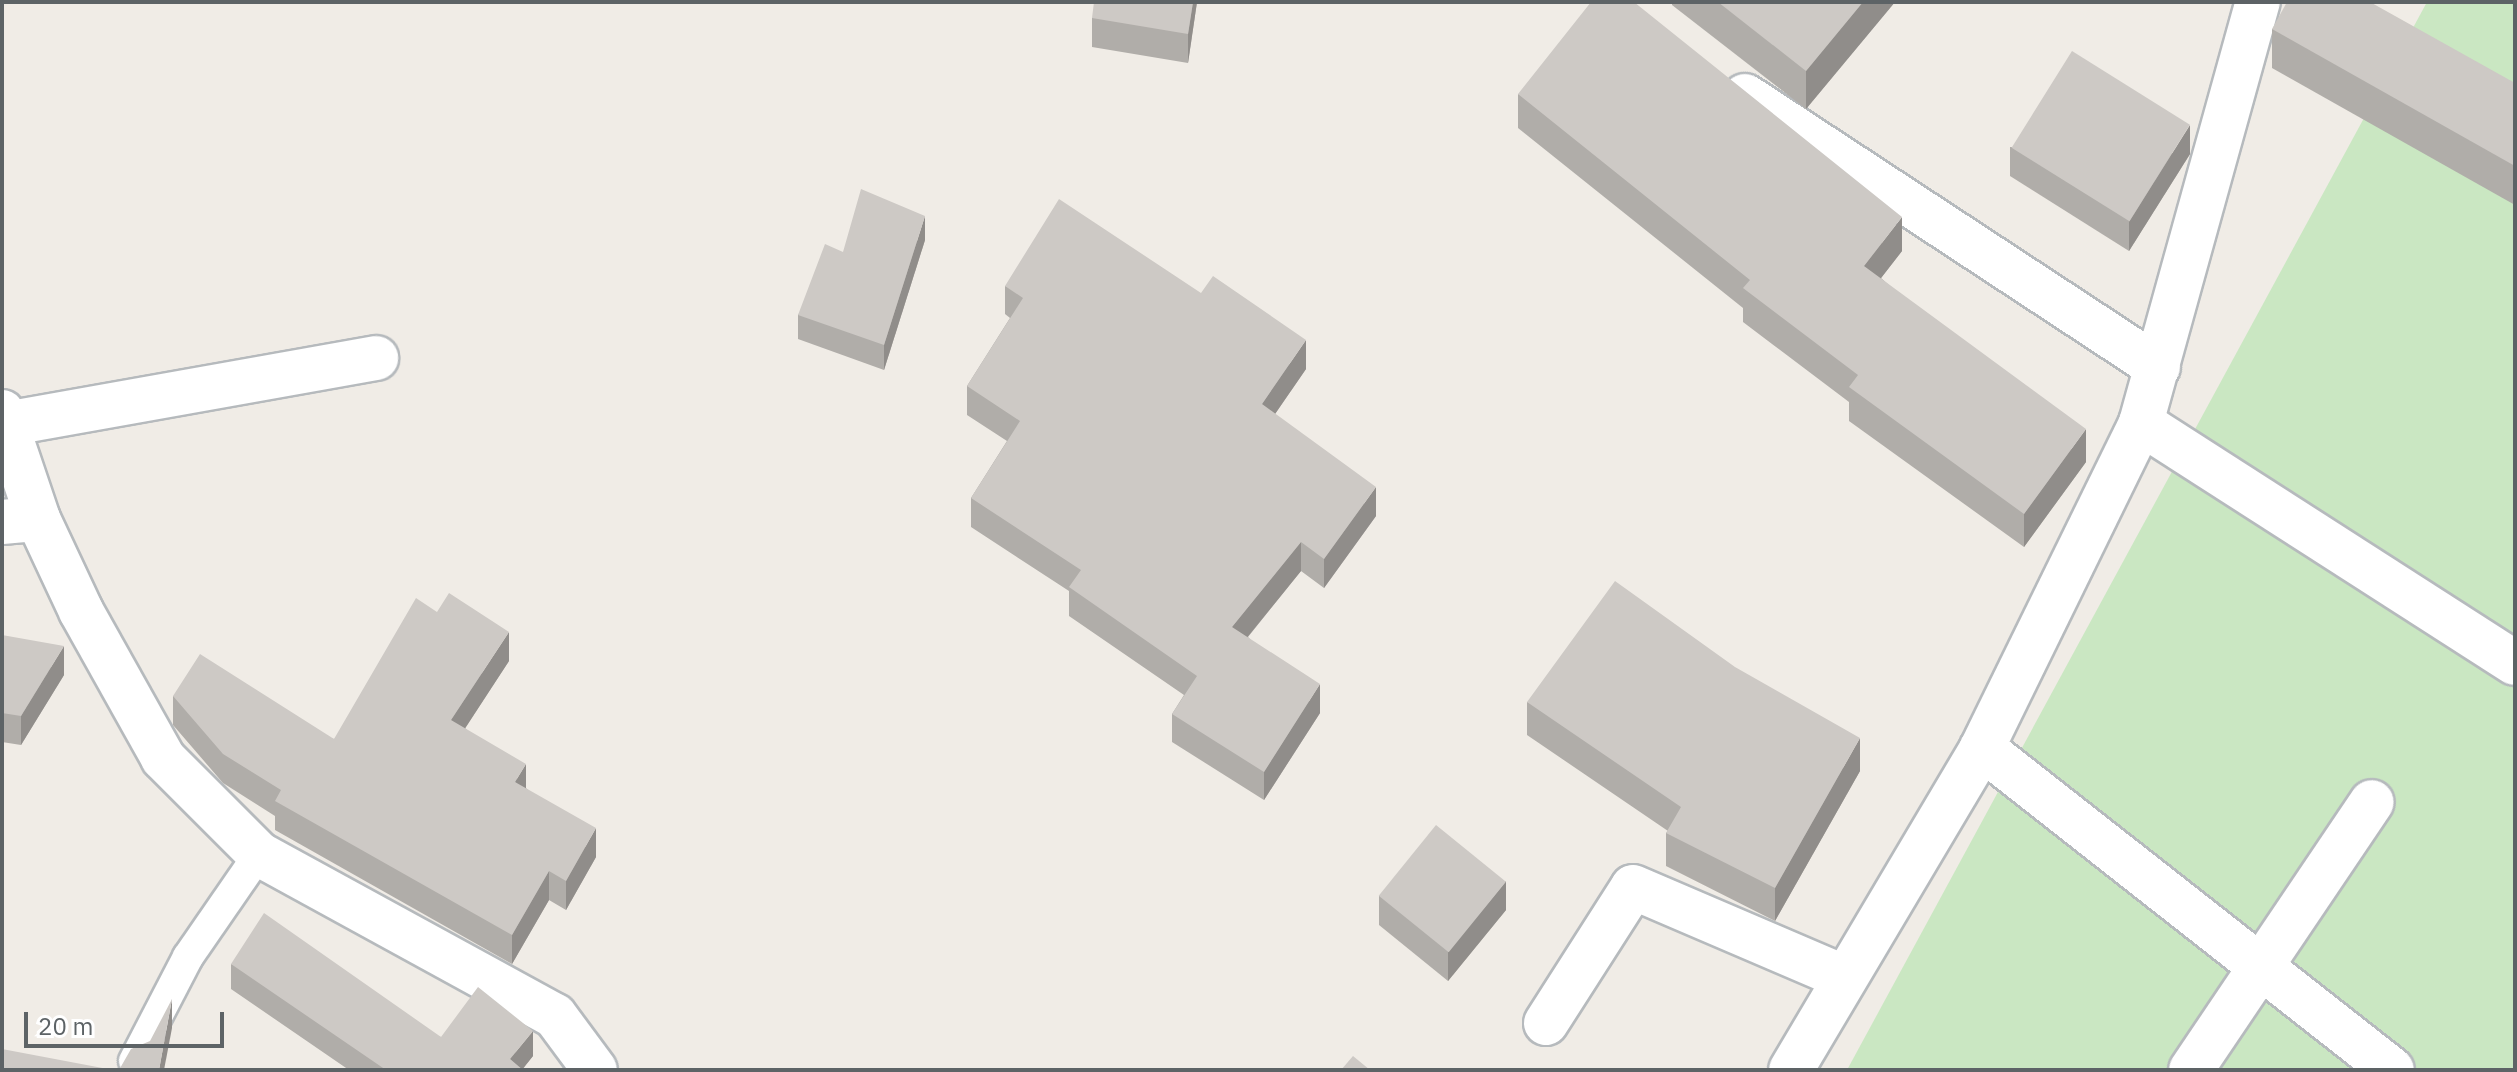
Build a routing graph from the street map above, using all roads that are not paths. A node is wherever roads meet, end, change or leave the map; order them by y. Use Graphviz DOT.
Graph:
graph roads {
  1 [pos="2258,2"];
  2 [pos="1714,71"];
  3 [pos="376,358"];
  4 [pos="2158,367"];
  5 [pos="4,418"];
  6 [pos="2141,423"];
  7 [pos="20,520"];
  8 [pos="2515,663"];
  9 [pos="1982,748"];
  10 [pos="2372,802"];
  11 [pos="259,854"];
  12 [pos="2261,967"];
  13 [pos="1843,977"];
  14 [pos="1546,1023"];
  15 [pos="134,1061"];
  16 [pos="595,1070"];
  17 [pos="1791,1070"];
  18 [pos="2191,1070"];
  19 [pos="2392,1070"];
  1 -- 4 [label="street"];
  2 -- 4 [label="street"];
  3 -- 5 [label="street"];
  4 -- 6 [label="street"];
  5 -- 7 [label="street"];
  6 -- 8 [label="street"];
  6 -- 9 [label="street"];
  7 -- 11 [label="street"];
  9 -- 12 [label="street"];
  9 -- 13 [label="street"];
  10 -- 12 [label="street"];
  11 -- 15 [label="lane"];
  11 -- 16 [label="street"];
  12 -- 18 [label="street"];
  12 -- 19 [label="street"];
  13 -- 14 [label="street"];
  13 -- 17 [label="street"];
}
